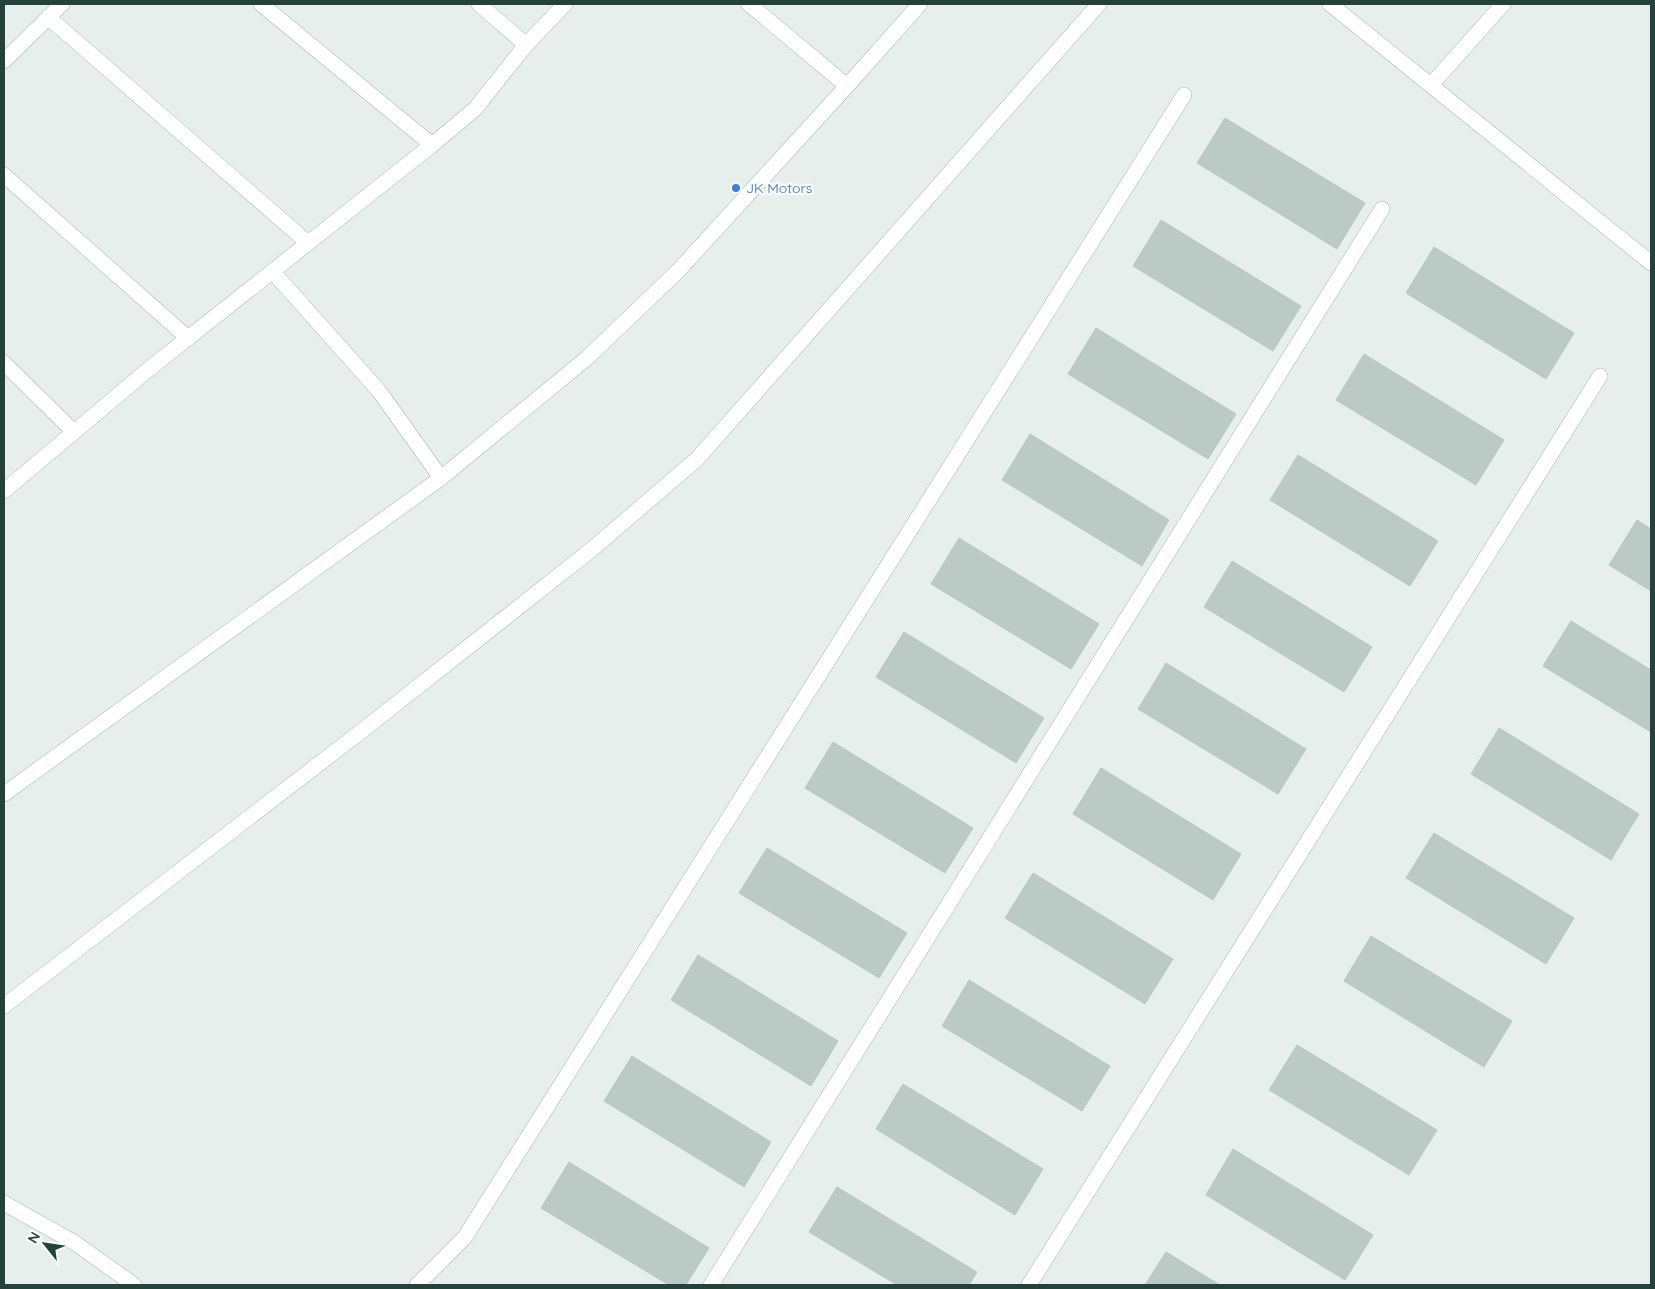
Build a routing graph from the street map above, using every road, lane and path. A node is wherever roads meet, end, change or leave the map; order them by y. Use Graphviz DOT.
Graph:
graph roads {
  1 [pos="62,4"];
  2 [pos="261,4"];
  3 [pos="479,4"];
  4 [pos="565,4"];
  5 [pos="749,4"];
  6 [pos="920,4"];
  7 [pos="1099,4"];
  8 [pos="1330,4"];
  9 [pos="1503,4"];
  10 [pos="48,17"];
  11 [pos="526,45"];
  12 [pos="4,61"];
  13 [pos="1431,85"];
  14 [pos="847,86"];
  15 [pos="1184,95"];
  16 [pos="432,145"];
  17 [pos="4,175"];
  18 [pos="1382,209"];
  19 [pos="308,243"];
  20 [pos="1651,263"];
  21 [pos="273,272"];
  22 [pos="188,338"];
  23 [pos="4,363"];
  24 [pos="1600,376"];
  25 [pos="74,432"];
  26 [pos="441,478"];
  27 [pos="4,491"];
  28 [pos="4,794"];
  29 [pos="4,1006"];
  30 [pos="4,1203"];
  31 [pos="134,1285"];
  32 [pos="418,1285"];
  33 [pos="711,1285"];
  34 [pos="1029,1285"];
  1 -- 10 [label="street"];
  2 -- 16 [label="street"];
  3 -- 11 [label="street"];
  4 -- 11 [label="street"];
  5 -- 14 [label="street"];
  6 -- 14 [label="street"];
  7 -- 29 [label="street"];
  8 -- 13 [label="street"];
  9 -- 13 [label="street"];
  10 -- 12 [label="street"];
  10 -- 19 [label="street"];
  11 -- 16 [label="street"];
  13 -- 20 [label="street"];
  14 -- 26 [label="street"];
  15 -- 32 [label="street"];
  16 -- 19 [label="street"];
  17 -- 22 [label="street"];
  18 -- 33 [label="street"];
  19 -- 21 [label="street"];
  21 -- 22 [label="street"];
  21 -- 26 [label="street"];
  22 -- 25 [label="street"];
  23 -- 25 [label="street"];
  24 -- 34 [label="street"];
  25 -- 27 [label="street"];
  26 -- 28 [label="street"];
  30 -- 31 [label="street"];
}
